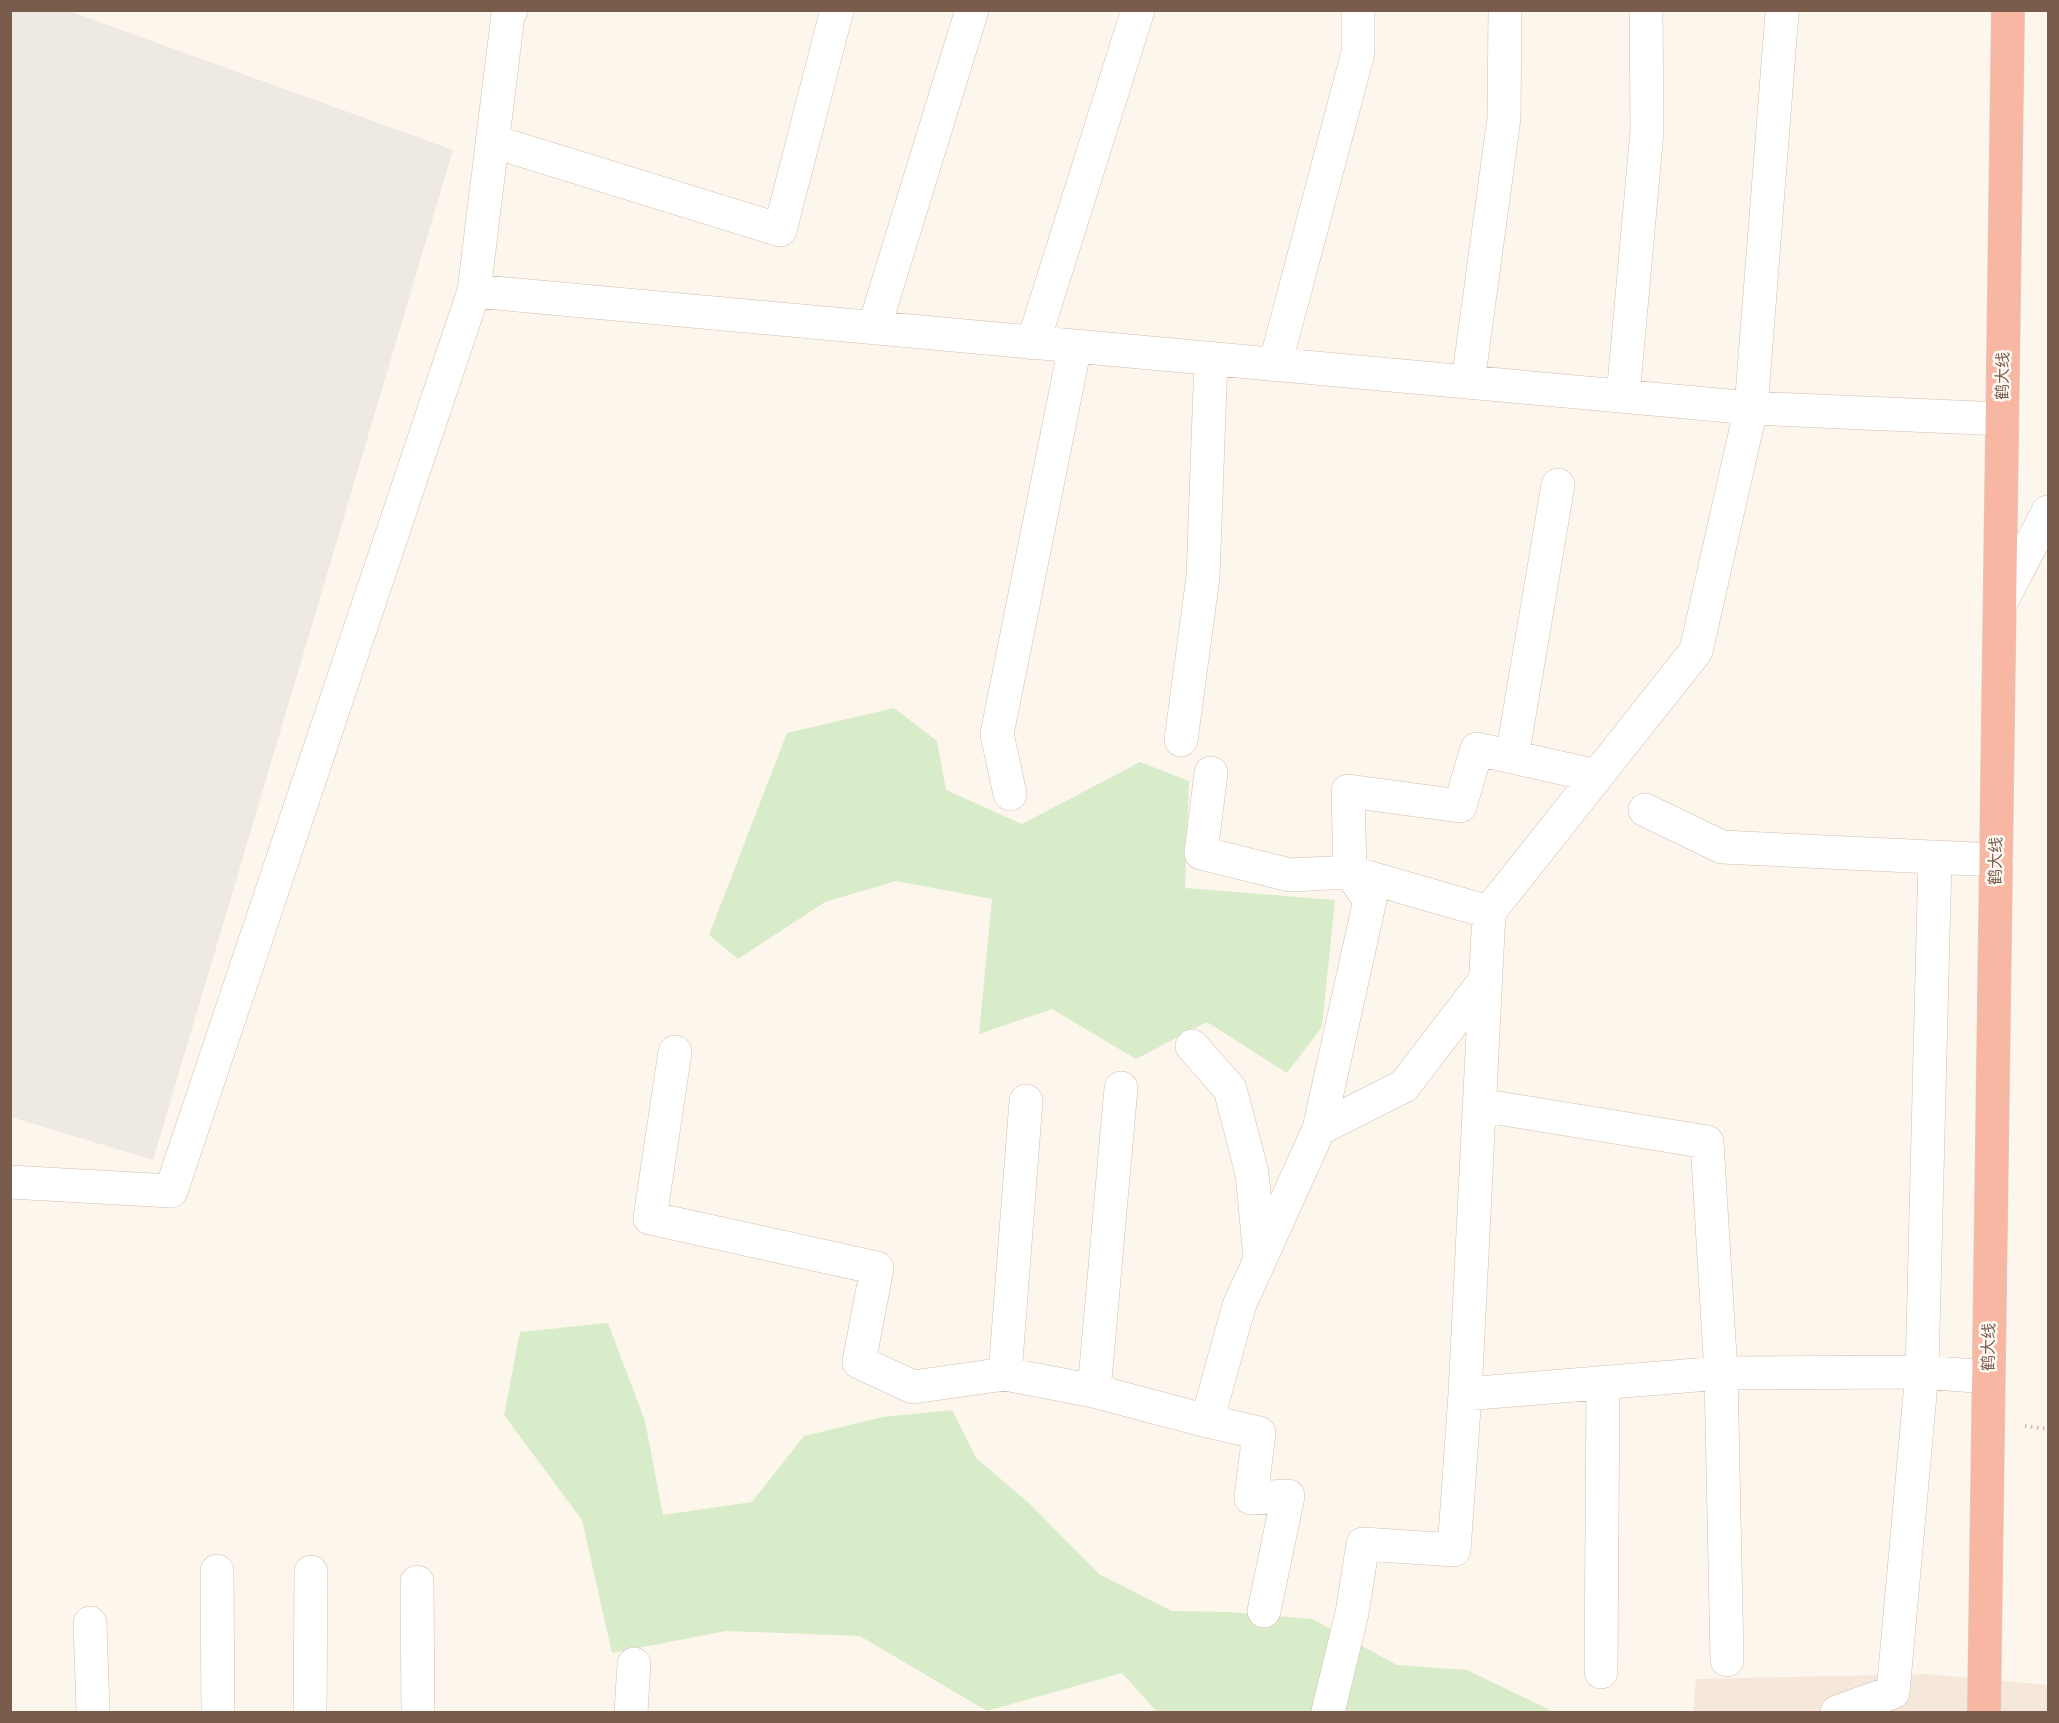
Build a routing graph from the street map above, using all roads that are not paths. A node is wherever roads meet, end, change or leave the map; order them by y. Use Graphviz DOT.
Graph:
graph roads {
  1 [pos="512,10"];
  2 [pos="837,10"];
  3 [pos="972,10"];
  4 [pos="1138,10"];
  5 [pos="1358,10"];
  6 [pos="1505,10"];
  7 [pos="1646,10"];
  8 [pos="2008,10"];
  9 [pos="1782,13"];
  10 [pos="492,141"];
  11 [pos="474,291"];
  12 [pos="874,328"];
  13 [pos="1033,343"];
  14 [pos="1075,346"];
  15 [pos="1211,359"];
  16 [pos="1275,364"];
  17 [pos="1468,382"];
  18 [pos="1623,396"];
  19 [pos="1751,408"];
  20 [pos="2002,419"];
  21 [pos="1558,485"];
  22 [pos="2049,512"];
  23 [pos="2000,604"];
  24 [pos="1181,741"];
  25 [pos="1512,757"];
  26 [pos="1212,773"];
  27 [pos="1597,776"];
  28 [pos="1010,794"];
  29 [pos="1645,810"];
  30 [pos="1935,857"];
  31 [pos="1996,860"];
  32 [pos="1350,872"];
  33 [pos="1489,912"];
  34 [pos="1486,979"];
  35 [pos="1192,1046"];
  36 [pos="675,1052"];
  37 [pos="1121,1088"];
  38 [pos="1026,1101"];
  39 [pos="1479,1105"];
  40 [pos="1319,1129"];
  41 [pos="10,1182"];
  42 [pos="1260,1258"];
  43 [pos="1721,1372"];
  44 [pos="1922,1372"];
  45 [pos="1005,1374"];
  46 [pos="1989,1377"];
  47 [pos="1604,1382"];
  48 [pos="1094,1391"];
  49 [pos="1465,1394"];
  50 [pos="1207,1421"];
  51 [pos="218,1571"];
  52 [pos="311,1572"];
  53 [pos="417,1582"];
  54 [pos="1264,1611"];
  55 [pos="90,1623"];
  56 [pos="1727,1660"];
  57 [pos="634,1664"];
  58 [pos="1601,1672"];
  59 [pos="93,1713"];
  60 [pos="218,1713"];
  61 [pos="310,1713"];
  62 [pos="418,1713"];
  63 [pos="631,1713"];
  64 [pos="1328,1713"];
  65 [pos="1837,1713"];
  66 [pos="1984,1713"];
  1 -- 10 [label="street"];
  2 -- 10 [label="street"];
  3 -- 12 [label="street"];
  4 -- 13 [label="street"];
  5 -- 16 [label="street"];
  6 -- 17 [label="street"];
  7 -- 18 [label="street"];
  8 -- 20 [label="highway, 鹤大线"];
  9 -- 19 [label="street"];
  10 -- 11 [label="street"];
  11 -- 12 [label="street"];
  11 -- 41 [label="street"];
  12 -- 13 [label="street"];
  13 -- 14 [label="street"];
  14 -- 15 [label="street"];
  14 -- 28 [label="street"];
  15 -- 16 [label="street"];
  15 -- 24 [label="street"];
  16 -- 17 [label="street"];
  17 -- 18 [label="street"];
  18 -- 19 [label="street"];
  19 -- 20 [label="street"];
  19 -- 27 [label="street"];
  20 -- 23 [label="highway, 鹤大线"];
  21 -- 25 [label="street"];
  22 -- 23 [label="street"];
  23 -- 31 [label="highway, 鹤大线"];
  25 -- 27 [label="street"];
  25 -- 32 [label="street"];
  26 -- 32 [label="street"];
  27 -- 33 [label="street"];
  29 -- 30 [label="street"];
  30 -- 31 [label="street"];
  30 -- 44 [label="street"];
  31 -- 46 [label="highway, 鹤大线"];
  32 -- 33 [label="street"];
  32 -- 40 [label="street"];
  33 -- 34 [label="street"];
  34 -- 39 [label="street"];
  34 -- 40 [label="street"];
  35 -- 42 [label="street"];
  36 -- 45 [label="street"];
  37 -- 48 [label="street"];
  38 -- 45 [label="street"];
  39 -- 43 [label="street"];
  39 -- 49 [label="street"];
  40 -- 42 [label="street"];
  42 -- 50 [label="street"];
  43 -- 44 [label="street"];
  43 -- 47 [label="street"];
  43 -- 56 [label="street"];
  44 -- 46 [label="street"];
  44 -- 65 [label="street"];
  45 -- 48 [label="street"];
  46 -- 66 [label="highway, 鹤大线"];
  47 -- 49 [label="street"];
  47 -- 58 [label="street"];
  48 -- 50 [label="street"];
  49 -- 64 [label="street"];
  50 -- 54 [label="street"];
  51 -- 60 [label="street"];
  52 -- 61 [label="street"];
  53 -- 62 [label="street"];
  55 -- 59 [label="street"];
  57 -- 63 [label="street"];
}
